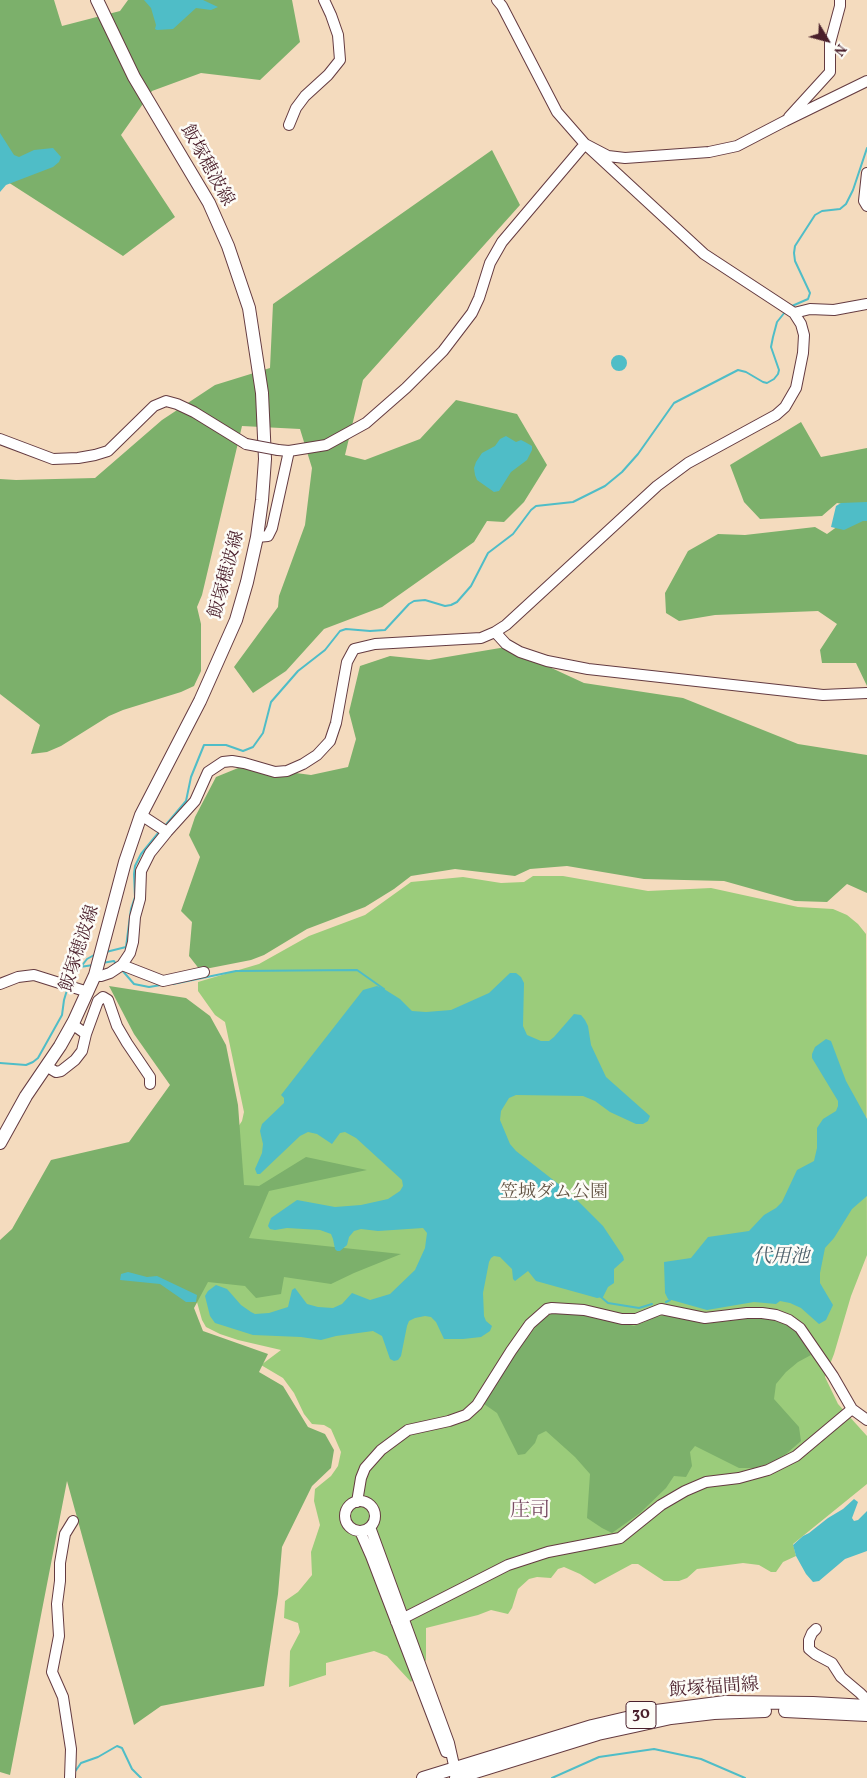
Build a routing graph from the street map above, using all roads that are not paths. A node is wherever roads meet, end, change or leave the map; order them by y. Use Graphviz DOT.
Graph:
graph roads {
  1 [pos="97,0"];
  2 [pos="324,0"];
  3 [pos="497,0"];
  4 [pos="840,0"];
  5 [pos="867,81"];
  6 [pos="785,121"];
  7 [pos="289,125"];
  8 [pos="585,144"];
  9 [pos="867,173"];
  10 [pos="867,206"];
  11 [pos="867,304"];
  12 [pos="794,313"];
  13 [pos="0,439"];
  14 [pos="289,451"];
  15 [pos="257,537"];
  16 [pos="495,632"];
  17 [pos="867,693"];
  18 [pos="141,815"];
  19 [pos="167,832"];
  20 [pos="122,965"];
  21 [pos="204,972"];
  22 [pos="95,975"];
  23 [pos="0,984"];
  24 [pos="88,992"];
  25 [pos="72,1024"];
  26 [pos="86,1034"];
  27 [pos="46,1066"];
  28 [pos="150,1084"];
  29 [pos="0,1143"];
  30 [pos="852,1408"];
  31 [pos="867,1420"];
  32 [pos="357,1502"];
  33 [pos="73,1521"];
  34 [pos="365,1529"];
  35 [pos="400,1621"];
  36 [pos="816,1629"];
  37 [pos="867,1710"];
  38 [pos="456,1775"];
  39 [pos="70,1778"];
  40 [pos="423,1778"];
  1 -- 15 [label="main road, 飯塚穂波線"];
  2 -- 7 [label="street"];
  3 -- 8 [label="street"];
  4 -- 6 [label="street"];
  5 -- 6 [label="street"];
  6 -- 8 [label="street"];
  8 -- 12 [label="street"];
  8 -- 14 [label="street"];
  9 -- 10 [label="street"];
  11 -- 12 [label="street"];
  12 -- 16 [label="street"];
  13 -- 14 [label="street, bridge"];
  14 -- 15 [label="street"];
  15 -- 18 [label="main road, 飯塚穂波線"];
  16 -- 17 [label="street"];
  16 -- 19 [label="street"];
  18 -- 19 [label="street"];
  18 -- 22 [label="main road, 飯塚穂波線"];
  19 -- 20 [label="street"];
  20 -- 21 [label="street"];
  20 -- 22 [label="street"];
  22 -- 24 [label="main road, 飯塚穂波線"];
  23 -- 24 [label="street"];
  24 -- 25 [label="main road, 飯塚穂波線"];
  25 -- 26 [label="street"];
  25 -- 27 [label="main road, 飯塚穂波線"];
  26 -- 27 [label="street"];
  26 -- 28 [label="street"];
  27 -- 29 [label="main road, 飯塚穂波線"];
  30 -- 31 [label="street"];
  30 -- 32 [label="street"];
  30 -- 35 [label="street"];
  32 -- 34 [label="street"];
  32 -- 34 [label="street"];
  33 -- 39 [label="street"];
  34 -- 35 [label="street"];
  35 -- 38 [label="street"];
  36 -- 37 [label="street"];
  37 -- 38 [label="main road, 飯塚福間線 / 30"];
  38 -- 40 [label="main road, 飯塚福間線 / 30"];
}
